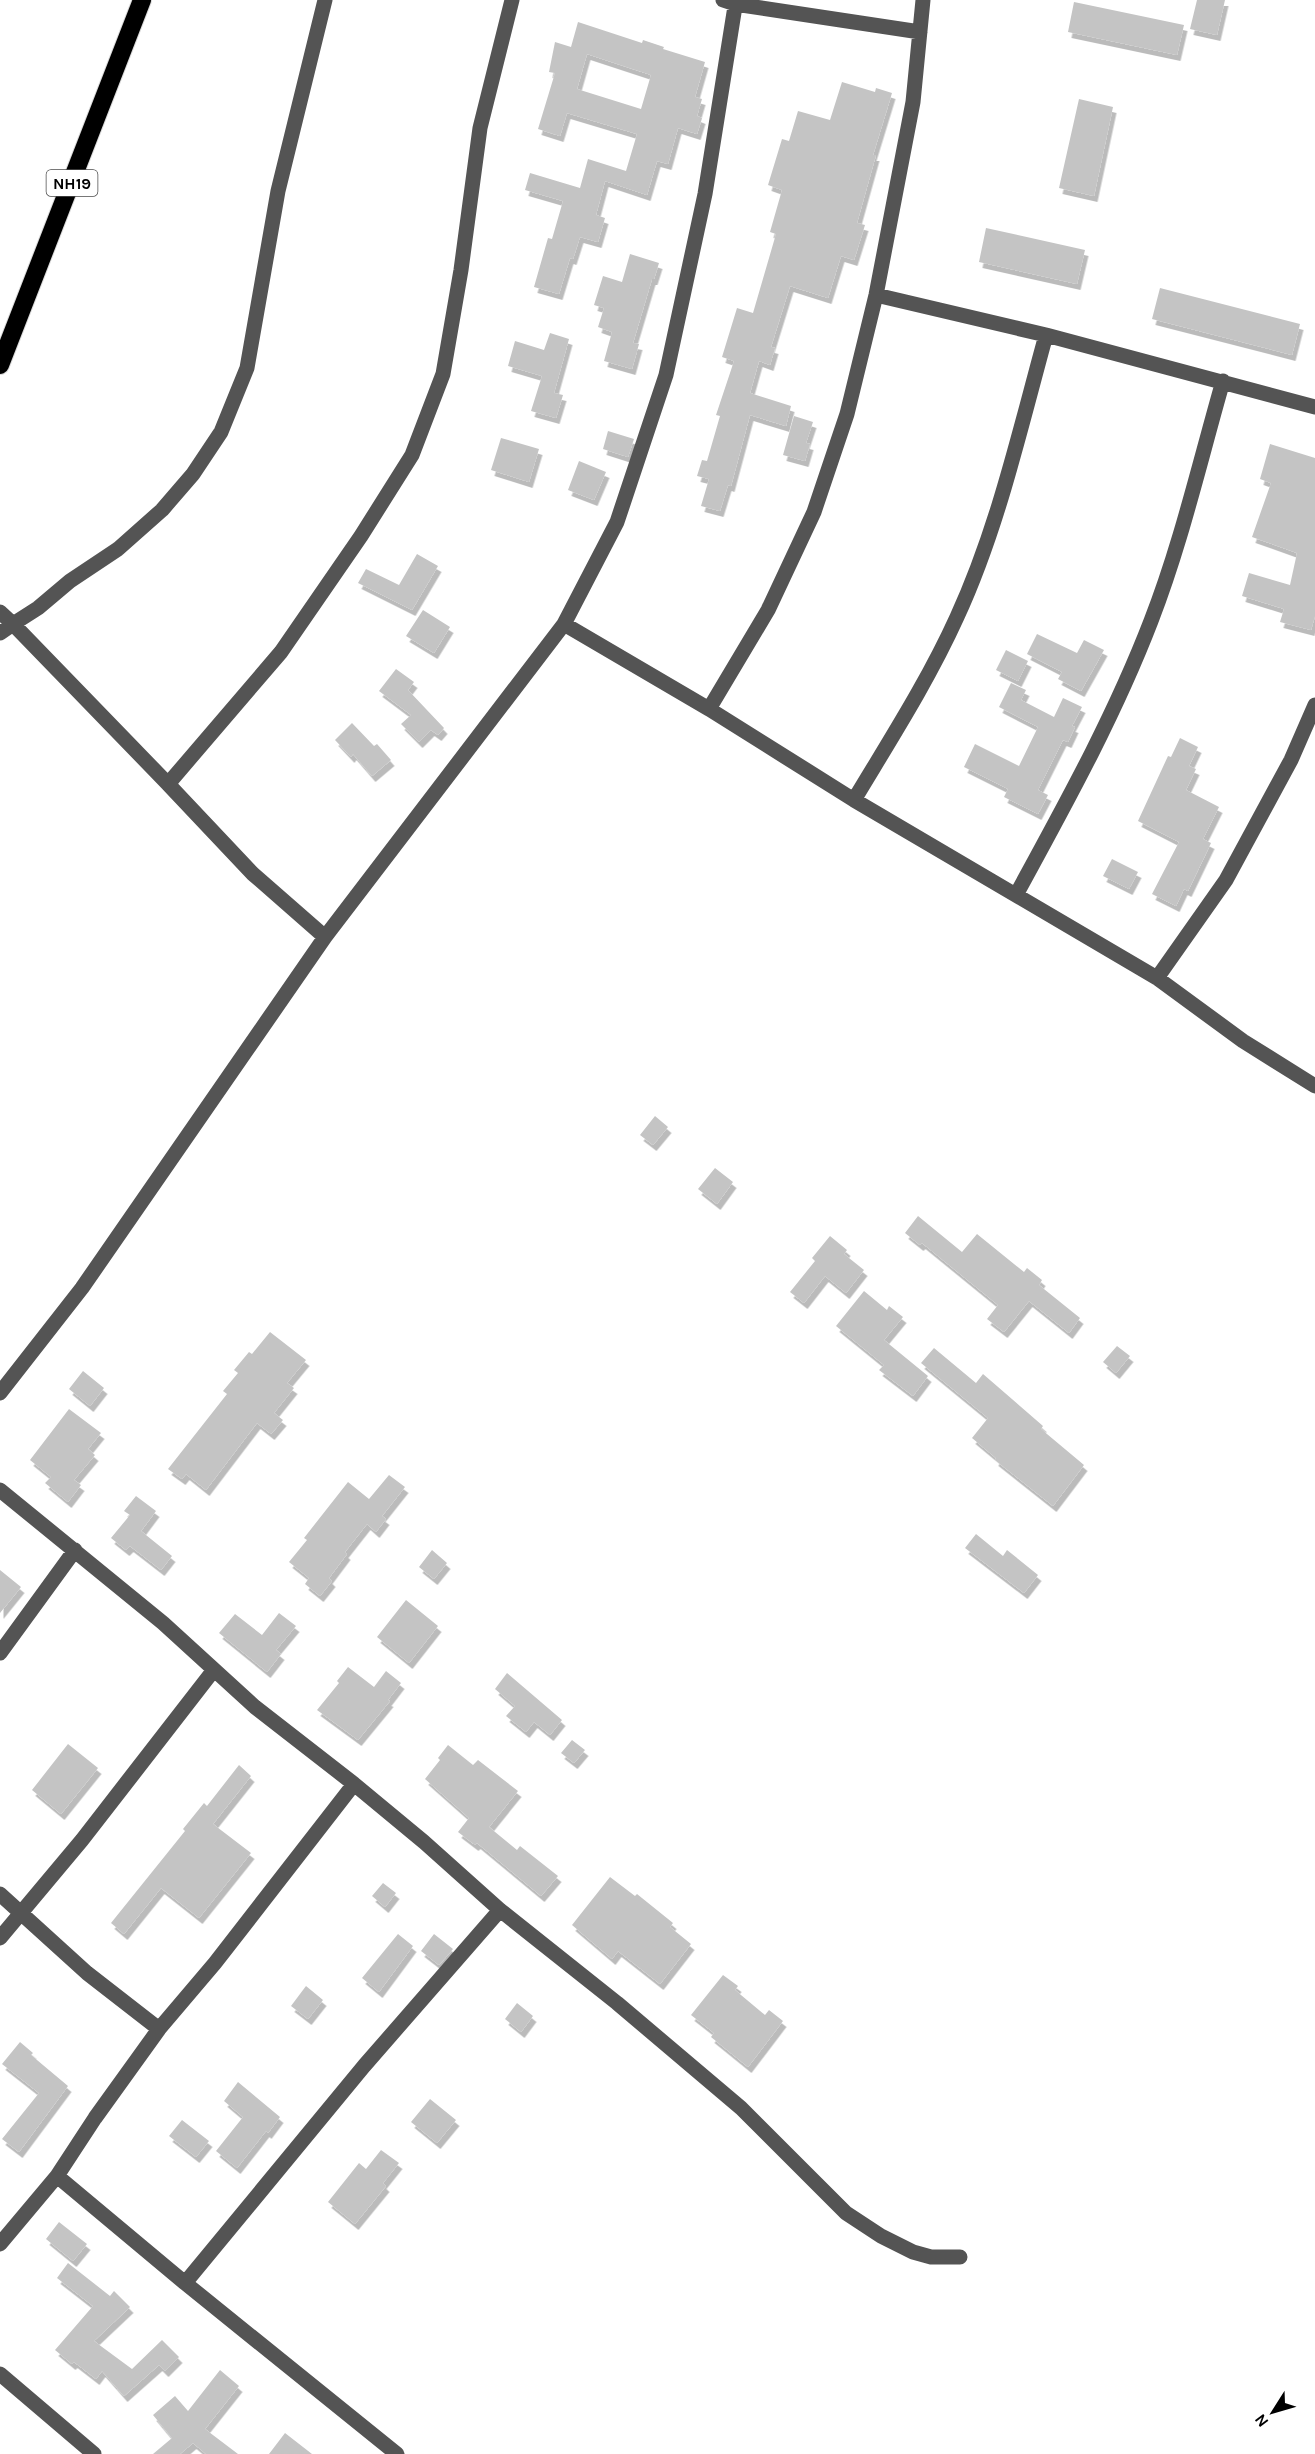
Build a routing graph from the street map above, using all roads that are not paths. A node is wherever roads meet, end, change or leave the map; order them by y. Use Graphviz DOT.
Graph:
graph roads {
  1 [pos="142,0"];
  2 [pos="325,0"];
  3 [pos="512,0"];
  4 [pos="922,0"];
  5 [pos="731,1"];
  6 [pos="920,32"];
  7 [pos="876,295"];
  8 [pos="1046,335"];
  9 [pos="0,365"];
  10 [pos="1223,381"];
  11 [pos="1315,407"];
  12 [pos="0,612"];
  13 [pos="564,624"];
  14 [pos="6,629"];
  15 [pos="1315,705"];
  16 [pos="710,709"];
  17 [pos="168,784"];
  18 [pos="854,800"];
  19 [pos="1016,895"];
  20 [pos="325,937"];
  21 [pos="1157,978"];
  22 [pos="1315,1086"];
  23 [pos="0,1393"];
  24 [pos="0,1490"];
  25 [pos="75,1550"];
  26 [pos="0,1653"];
  27 [pos="213,1671"];
  28 [pos="354,1784"];
  29 [pos="0,1894"];
  30 [pos="500,1910"];
  31 [pos="21,1913"];
  32 [pos="0,1938"];
  33 [pos="159,2029"];
  34 [pos="57,2176"];
  35 [pos="0,2244"];
  36 [pos="960,2257"];
  37 [pos="185,2283"];
  38 [pos="0,2374"];
  39 [pos="94,2454"];
  40 [pos="397,2454"];
  1 -- 9 [label="highway, NH19"];
  2 -- 14 [label="street"];
  3 -- 17 [label="street"];
  4 -- 6 [label="street"];
  5 -- 6 [label="street"];
  5 -- 13 [label="street"];
  6 -- 7 [label="street"];
  7 -- 8 [label="street"];
  7 -- 16 [label="street"];
  8 -- 10 [label="street"];
  8 -- 18 [label="street"];
  10 -- 11 [label="street"];
  10 -- 19 [label="street"];
  12 -- 14 [label="street"];
  13 -- 16 [label="street"];
  13 -- 20 [label="street"];
  14 -- 17 [label="street"];
  15 -- 21 [label="street"];
  16 -- 18 [label="street"];
  17 -- 20 [label="street"];
  18 -- 19 [label="street"];
  19 -- 21 [label="street"];
  20 -- 23 [label="street"];
  21 -- 22 [label="street"];
  24 -- 25 [label="street"];
  25 -- 26 [label="street"];
  25 -- 27 [label="street"];
  27 -- 28 [label="street"];
  27 -- 31 [label="street"];
  28 -- 30 [label="street"];
  28 -- 33 [label="street"];
  29 -- 31 [label="street"];
  30 -- 36 [label="street"];
  30 -- 37 [label="street"];
  31 -- 32 [label="street"];
  31 -- 33 [label="street"];
  33 -- 34 [label="street"];
  34 -- 35 [label="street"];
  34 -- 37 [label="street"];
  37 -- 40 [label="street"];
  38 -- 39 [label="street"];
}
